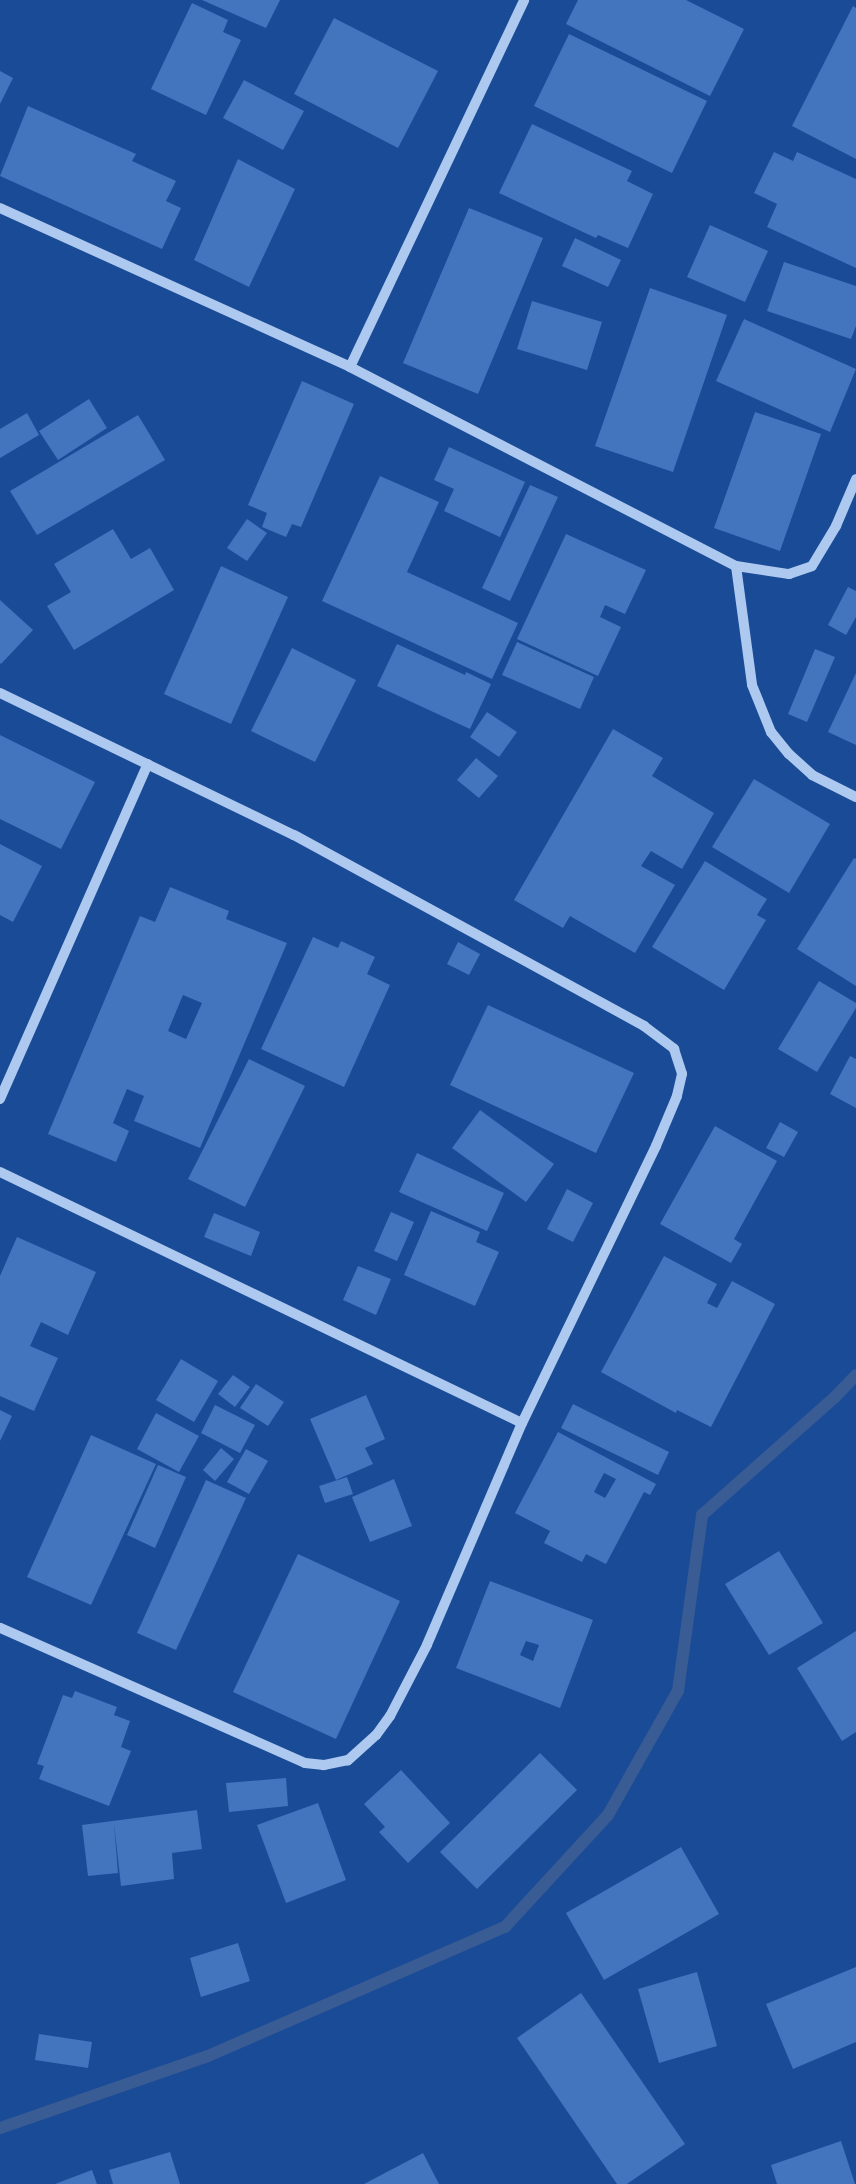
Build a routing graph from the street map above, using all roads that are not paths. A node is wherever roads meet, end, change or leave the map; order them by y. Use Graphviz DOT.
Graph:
graph roads {
  1 [pos="524,0"];
  2 [pos="0,208"];
  3 [pos="350,367"];
  4 [pos="856,479"];
  5 [pos="736,566"];
  6 [pos="0,693"];
  7 [pos="147,764"];
  8 [pos="856,797"];
  9 [pos="0,1100"];
  10 [pos="0,1172"];
  11 [pos="522,1423"];
  12 [pos="0,1628"];
  1 -- 3 [label="street"];
  2 -- 3 [label="street"];
  3 -- 5 [label="street"];
  4 -- 5 [label="street"];
  5 -- 8 [label="street"];
  6 -- 7 [label="street"];
  7 -- 9 [label="street"];
  7 -- 11 [label="street"];
  10 -- 11 [label="street"];
  11 -- 12 [label="street"];
}
